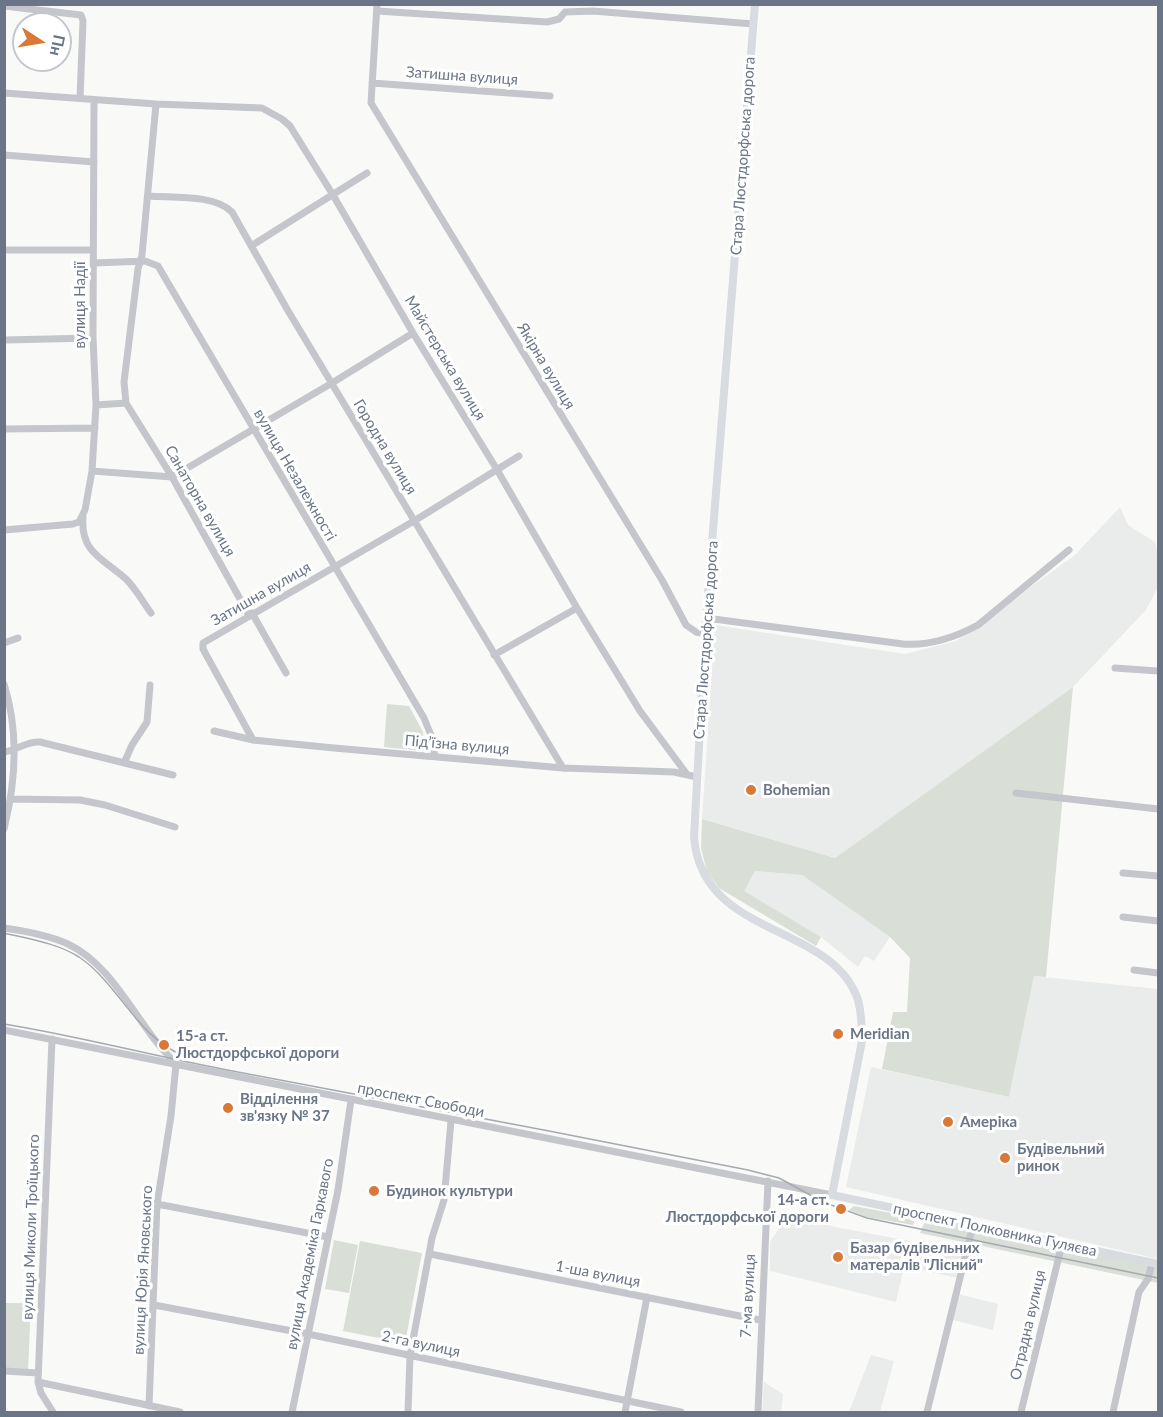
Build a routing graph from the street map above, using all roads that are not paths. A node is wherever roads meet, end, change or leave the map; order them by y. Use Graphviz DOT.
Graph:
graph roads {
  1 [pos="755,4"];
  2 [pos="4,6"];
  3 [pos="377,8"];
  4 [pos="753,24"];
  5 [pos="372,83"];
  6 [pos="4,93"];
  7 [pos="550,96"];
  8 [pos="80,98"];
  9 [pos="94,100"];
  10 [pos="156,104"];
  11 [pos="4,155"];
  12 [pos="94,162"];
  13 [pos="367,173"];
  14 [pos="333,195"];
  15 [pos="148,196"];
  16 [pos="251,246"];
  17 [pos="4,250"];
  18 [pos="93,250"];
  19 [pos="141,261"];
  20 [pos="94,262"];
  21 [pos="414,333"];
  22 [pos="93,338"];
  23 [pos="4,340"];
  24 [pos="332,383"];
  25 [pos="126,403"];
  26 [pos="96,405"];
  27 [pos="95,428"];
  28 [pos="4,429"];
  29 [pos="252,429"];
  30 [pos="519,456"];
  31 [pos="496,468"];
  32 [pos="92,471"];
  33 [pos="172,477"];
  34 [pos="84,513"];
  35 [pos="414,521"];
  36 [pos="4,530"];
  37 [pos="1069,550"];
  38 [pos="334,567"];
  39 [pos="577,608"];
  40 [pos="151,614"];
  41 [pos="250,614"];
  42 [pos="706,618"];
  43 [pos="705,634"];
  44 [pos="18,638"];
  45 [pos="4,643"];
  46 [pos="494,656"];
  47 [pos="1115,668"];
  48 [pos="1158,671"];
  49 [pos="286,673"];
  50 [pos="4,684"];
  51 [pos="150,685"];
  52 [pos="8,711"];
  53 [pos="214,731"];
  54 [pos="254,740"];
  55 [pos="15,749"];
  56 [pos="4,752"];
  57 [pos="435,756"];
  58 [pos="124,763"];
  59 [pos="563,768"];
  60 [pos="686,773"];
  61 [pos="173,775"];
  62 [pos="698,777"];
  63 [pos="1016,793"];
  64 [pos="11,799"];
  65 [pos="1158,809"];
  66 [pos="5,826"];
  67 [pos="175,827"];
  68 [pos="1123,873"];
  69 [pos="1158,876"];
  70 [pos="1123,917"];
  71 [pos="1158,921"];
  72 [pos="4,928"];
  73 [pos="1134,970"];
  74 [pos="1158,973"];
  75 [pos="4,1030"];
  76 [pos="52,1039"];
  77 [pos="176,1064"];
  78 [pos="351,1100"];
  79 [pos="451,1120"];
  80 [pos="768,1181"];
  81 [pos="832,1195"];
  82 [pos="157,1204"];
  83 [pos="973,1225"];
  84 [pos="328,1237"];
  85 [pos="1062,1244"];
  86 [pos="430,1254"];
  87 [pos="1155,1264"];
  88 [pos="647,1297"];
  89 [pos="154,1305"];
  90 [pos="760,1320"];
  91 [pos="308,1334"];
  92 [pos="410,1356"];
  93 [pos="4,1371"];
  94 [pos="38,1373"];
  95 [pos="38,1382"];
  96 [pos="627,1401"];
  97 [pos="149,1406"];
  98 [pos="53,1413"];
  99 [pos="180,1413"];
  100 [pos="292,1413"];
  101 [pos="408,1413"];
  102 [pos="625,1413"];
  103 [pos="681,1413"];
  104 [pos="758,1413"];
  105 [pos="927,1413"];
  106 [pos="1021,1413"];
  107 [pos="1113,1413"];
  1 -- 4 [label="main road, Стара Люстдорфська дорога"];
  2 -- 8 [label="street"];
  3 -- 4 [label="street"];
  3 -- 5 [label="street"];
  4 -- 42 [label="main road, Стара Люстдорфська дорога"];
  5 -- 7 [label="street, Затишна вулиця"];
  5 -- 43 [label="street, Якірна вулиця"];
  6 -- 8 [label="street, Майстерська вулиця"];
  8 -- 9 [label="street, Майстерська вулиця"];
  9 -- 10 [label="street, Майстерська вулиця"];
  9 -- 12 [label="street, вулиця Надії"];
  10 -- 14 [label="street, Майстерська вулиця"];
  10 -- 15 [label="street"];
  11 -- 12 [label="street"];
  12 -- 18 [label="street, вулиця Надії"];
  13 -- 14 [label="street"];
  14 -- 16 [label="street"];
  14 -- 21 [label="street, Майстерська вулиця"];
  15 -- 16 [label="street, Городна вулиця"];
  15 -- 19 [label="street"];
  16 -- 24 [label="street, Городна вулиця"];
  17 -- 18 [label="street"];
  18 -- 20 [label="street, вулиця Надії"];
  19 -- 20 [label="street"];
  19 -- 25 [label="street"];
  19 -- 29 [label="street, вулиця Незалежності"];
  20 -- 22 [label="street, вулиця Надії"];
  21 -- 24 [label="street"];
  21 -- 31 [label="street, Майстерська вулиця"];
  22 -- 23 [label="street"];
  22 -- 26 [label="street, вулиця Надії"];
  24 -- 29 [label="street"];
  24 -- 35 [label="street, Городна вулиця"];
  25 -- 26 [label="street"];
  25 -- 33 [label="street, Санаторна вулиця"];
  26 -- 27 [label="street, вулиця Надії"];
  27 -- 28 [label="street"];
  27 -- 32 [label="street, вулиця Надії"];
  29 -- 33 [label="street"];
  29 -- 38 [label="street, вулиця Незалежності"];
  30 -- 31 [label="street, Затишна вулиця"];
  31 -- 35 [label="street, Затишна вулиця"];
  31 -- 39 [label="street, Майстерська вулиця"];
  32 -- 33 [label="street"];
  32 -- 34 [label="street, вулиця Надії"];
  33 -- 41 [label="street, Санаторна вулиця"];
  34 -- 36 [label="street"];
  34 -- 40 [label="street"];
  35 -- 38 [label="street, Затишна вулиця"];
  35 -- 46 [label="street, Городна вулиця"];
  37 -- 42 [label="street"];
  38 -- 41 [label="street, Затишна вулиця"];
  38 -- 57 [label="street, вулиця Незалежності"];
  39 -- 46 [label="street"];
  39 -- 60 [label="street, Майстерська вулиця"];
  41 -- 49 [label="street, Санаторна вулиця"];
  41 -- 54 [label="street, Затишна вулиця"];
  42 -- 43 [label="main road, Стара Люстдорфська дорога"];
  43 -- 62 [label="main road, Стара Люстдорфська дорога"];
  44 -- 45 [label="street"];
  46 -- 59 [label="street, Городна вулиця"];
  47 -- 48 [label="street"];
  50 -- 52 [label="street"];
  51 -- 58 [label="street"];
  52 -- 55 [label="street"];
  53 -- 54 [label="street, Підʼїзна вулиця"];
  54 -- 57 [label="street, Підʼїзна вулиця"];
  55 -- 56 [label="street"];
  55 -- 58 [label="street"];
  55 -- 64 [label="street"];
  57 -- 59 [label="street, Підʼїзна вулиця"];
  58 -- 61 [label="street"];
  59 -- 60 [label="street, Підʼїзна вулиця"];
  60 -- 62 [label="street, Підʼїзна вулиця"];
  62 -- 81 [label="main road, Стара Люстдорфська дорога"];
  63 -- 65 [label="street"];
  64 -- 66 [label="street"];
  64 -- 67 [label="street"];
  68 -- 69 [label="street"];
  70 -- 71 [label="street"];
  72 -- 77 [label="street"];
  73 -- 74 [label="street"];
  75 -- 76 [label="street, проспект Свободи"];
  76 -- 77 [label="street, проспект Свободи"];
  76 -- 94 [label="street, вулиця Миколи Троїцького"];
  77 -- 78 [label="street, проспект Свободи"];
  77 -- 82 [label="street, вулиця Юрія Яновського"];
  78 -- 79 [label="street, проспект Свободи"];
  78 -- 84 [label="street, вулиця Академіка Гаркавого"];
  79 -- 80 [label="street, проспект Свободи"];
  79 -- 86 [label="street"];
  80 -- 81 [label="street, проспект Свободи"];
  80 -- 90 [label="street, 7-ма вулиця"];
  81 -- 83 [label="main road, проспект Полковника Гуляєва"];
  82 -- 84 [label="street"];
  82 -- 89 [label="street, вулиця Юрія Яновського"];
  83 -- 85 [label="main road, проспект Полковника Гуляєва"];
  83 -- 105 [label="street"];
  84 -- 91 [label="street, вулиця Академіка Гаркавого"];
  85 -- 87 [label="main road, проспект Полковника Гуляєва"];
  85 -- 106 [label="street, Отрадна вулиця"];
  86 -- 88 [label="street, 1-ша вулиця"];
  86 -- 92 [label="street"];
  87 -- 107 [label="street"];
  88 -- 90 [label="street, 1-ша вулиця"];
  88 -- 96 [label="street"];
  89 -- 91 [label="street, 2-га вулиця"];
  89 -- 97 [label="street, вулиця Юрія Яновського"];
  90 -- 104 [label="street, 7-ма вулиця"];
  91 -- 92 [label="street, 2-га вулиця"];
  91 -- 100 [label="street, вулиця Академіка Гаркавого"];
  92 -- 96 [label="street, 2-га вулиця"];
  92 -- 101 [label="street"];
  93 -- 94 [label="street"];
  94 -- 95 [label="street, вулиця Миколи Троїцького"];
  95 -- 97 [label="street"];
  95 -- 98 [label="street, вулиця Миколи Троїцького"];
  96 -- 102 [label="street"];
  96 -- 103 [label="street, 2-га вулиця"];
  97 -- 99 [label="street"];
}
